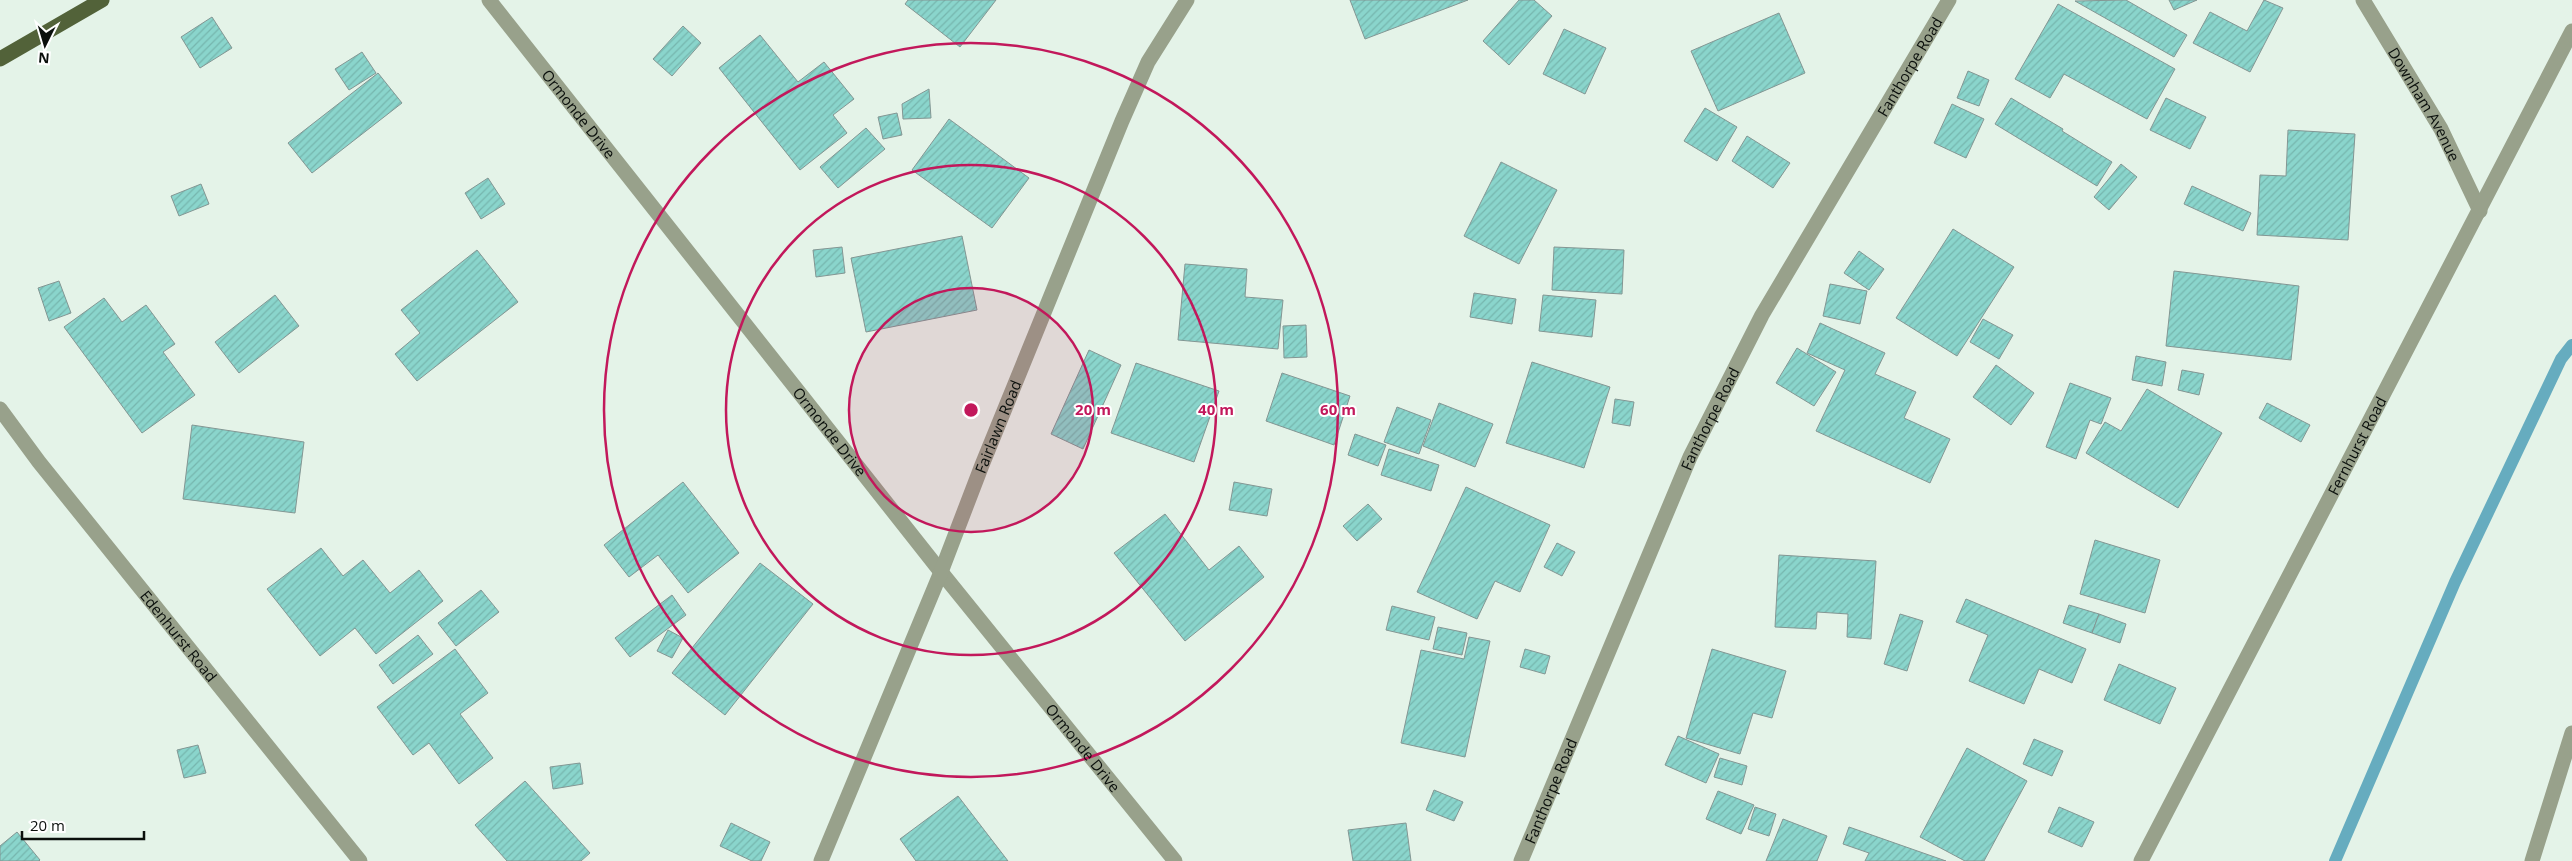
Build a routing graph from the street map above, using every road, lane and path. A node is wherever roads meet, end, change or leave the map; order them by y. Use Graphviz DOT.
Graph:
graph roads {
  1 [pos="102,0"];
  2 [pos="489,0"];
  3 [pos="1187,0"];
  4 [pos="1949,0"];
  5 [pos="2363,0"];
  6 [pos="2572,31"];
  7 [pos="0,59"];
  8 [pos="2480,211"];
  9 [pos="0,409"];
  10 [pos="941,572"];
  11 [pos="2572,733"];
  12 [pos="360,861"];
  13 [pos="821,861"];
  14 [pos="1175,861"];
  15 [pos="1521,861"];
  16 [pos="2141,861"];
  17 [pos="2532,861"];
  1 -- 7 [label="main road"];
  2 -- 10 [label="street, Ormonde Drive"];
  3 -- 10 [label="street, Fairlawn Road"];
  4 -- 15 [label="street, Fanthorpe Road"];
  5 -- 8 [label="street, Downham Avenue"];
  6 -- 8 [label="street, Fernhurst Road"];
  8 -- 16 [label="street, Fernhurst Road"];
  9 -- 12 [label="street, Edenhurst Road"];
  10 -- 13 [label="street, Fairlawn Road"];
  10 -- 14 [label="street, Ormonde Drive"];
  11 -- 17 [label="street"];
}
